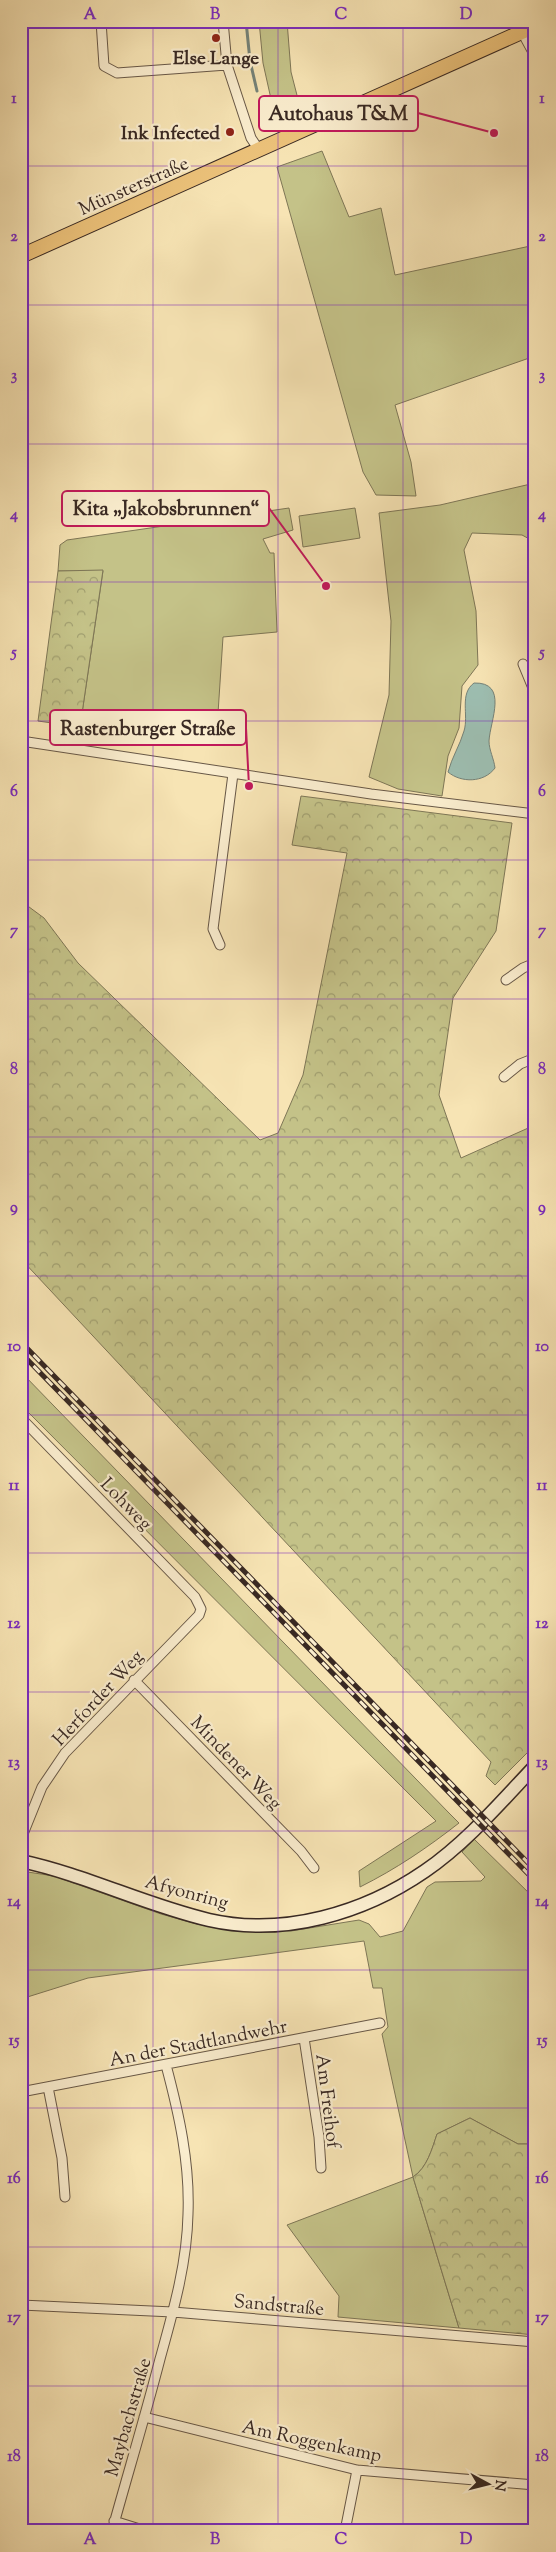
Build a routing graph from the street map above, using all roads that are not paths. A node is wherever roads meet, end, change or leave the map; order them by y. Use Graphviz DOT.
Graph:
graph roads {
  1 [pos="101,21"];
  2 [pos="223,21"];
  3 [pos="535,26"];
  4 [pos="522,32"];
  5 [pos="535,56"];
  6 [pos="227,65"];
  7 [pos="259,150"];
  8 [pos="21,256"];
  9 [pos="523,664"];
  10 [pos="535,693"];
  11 [pos="21,741"];
  12 [pos="233,774"];
  13 [pos="535,814"];
  14 [pos="220,945"];
  15 [pos="535,962"];
  16 [pos="506,980"];
  17 [pos="535,1058"];
  18 [pos="504,1077"];
  19 [pos="21,1418"];
  20 [pos="198,1615"];
  21 [pos="134,1680"];
  22 [pos="535,1766"];
  23 [pos="21,1839"];
  24 [pos="21,1861"];
  25 [pos="314,1868"];
  26 [pos="380,2022"];
  27 [pos="304,2038"];
  28 [pos="166,2065"];
  29 [pos="48,2087"];
  30 [pos="21,2092"];
  31 [pos="321,2168"];
  32 [pos="65,2197"];
  33 [pos="21,2304"];
  34 [pos="174,2312"];
  35 [pos="535,2342"];
  36 [pos="144,2417"];
  37 [pos="357,2470"];
  38 [pos="535,2485"];
  39 [pos="113,2526"];
  40 [pos="146,2531"];
  41 [pos="345,2531"];
  1 -- 6 [label="street"];
  2 -- 6 [label="street"];
  3 -- 4 [label="main road, Münsterstraße"];
  4 -- 5 [label="street"];
  4 -- 7 [label="main road, Münsterstraße"];
  6 -- 7 [label="street"];
  7 -- 8 [label="main road, Münsterstraße"];
  9 -- 10 [label="street"];
  11 -- 12 [label="street"];
  12 -- 13 [label="street"];
  12 -- 14 [label="street"];
  15 -- 16 [label="street"];
  17 -- 18 [label="street"];
  19 -- 20 [label="street, Lohweg"];
  20 -- 21 [label="street, Herforder Weg"];
  21 -- 23 [label="street, Herforder Weg"];
  21 -- 25 [label="street, Mindener Weg"];
  22 -- 24 [label="street, Afyonring"];
  26 -- 27 [label="street, An der Stadtlandwehr"];
  27 -- 28 [label="street, An der Stadtlandwehr"];
  27 -- 31 [label="street, Am Freihof"];
  28 -- 29 [label="street, An der Stadtlandwehr"];
  28 -- 34 [label="street, Maybachstraße"];
  29 -- 30 [label="street, An der Stadtlandwehr"];
  29 -- 32 [label="street"];
  33 -- 34 [label="street, Sandstraße"];
  34 -- 35 [label="street, Sandstraße"];
  34 -- 36 [label="street, Maybachstraße"];
  36 -- 37 [label="street, Am Roggenkamp"];
  36 -- 39 [label="street, Maybachstraße"];
  37 -- 38 [label="street, Am Roggenkamp"];
  37 -- 41 [label="street"];
  39 -- 40 [label="street"];
}
